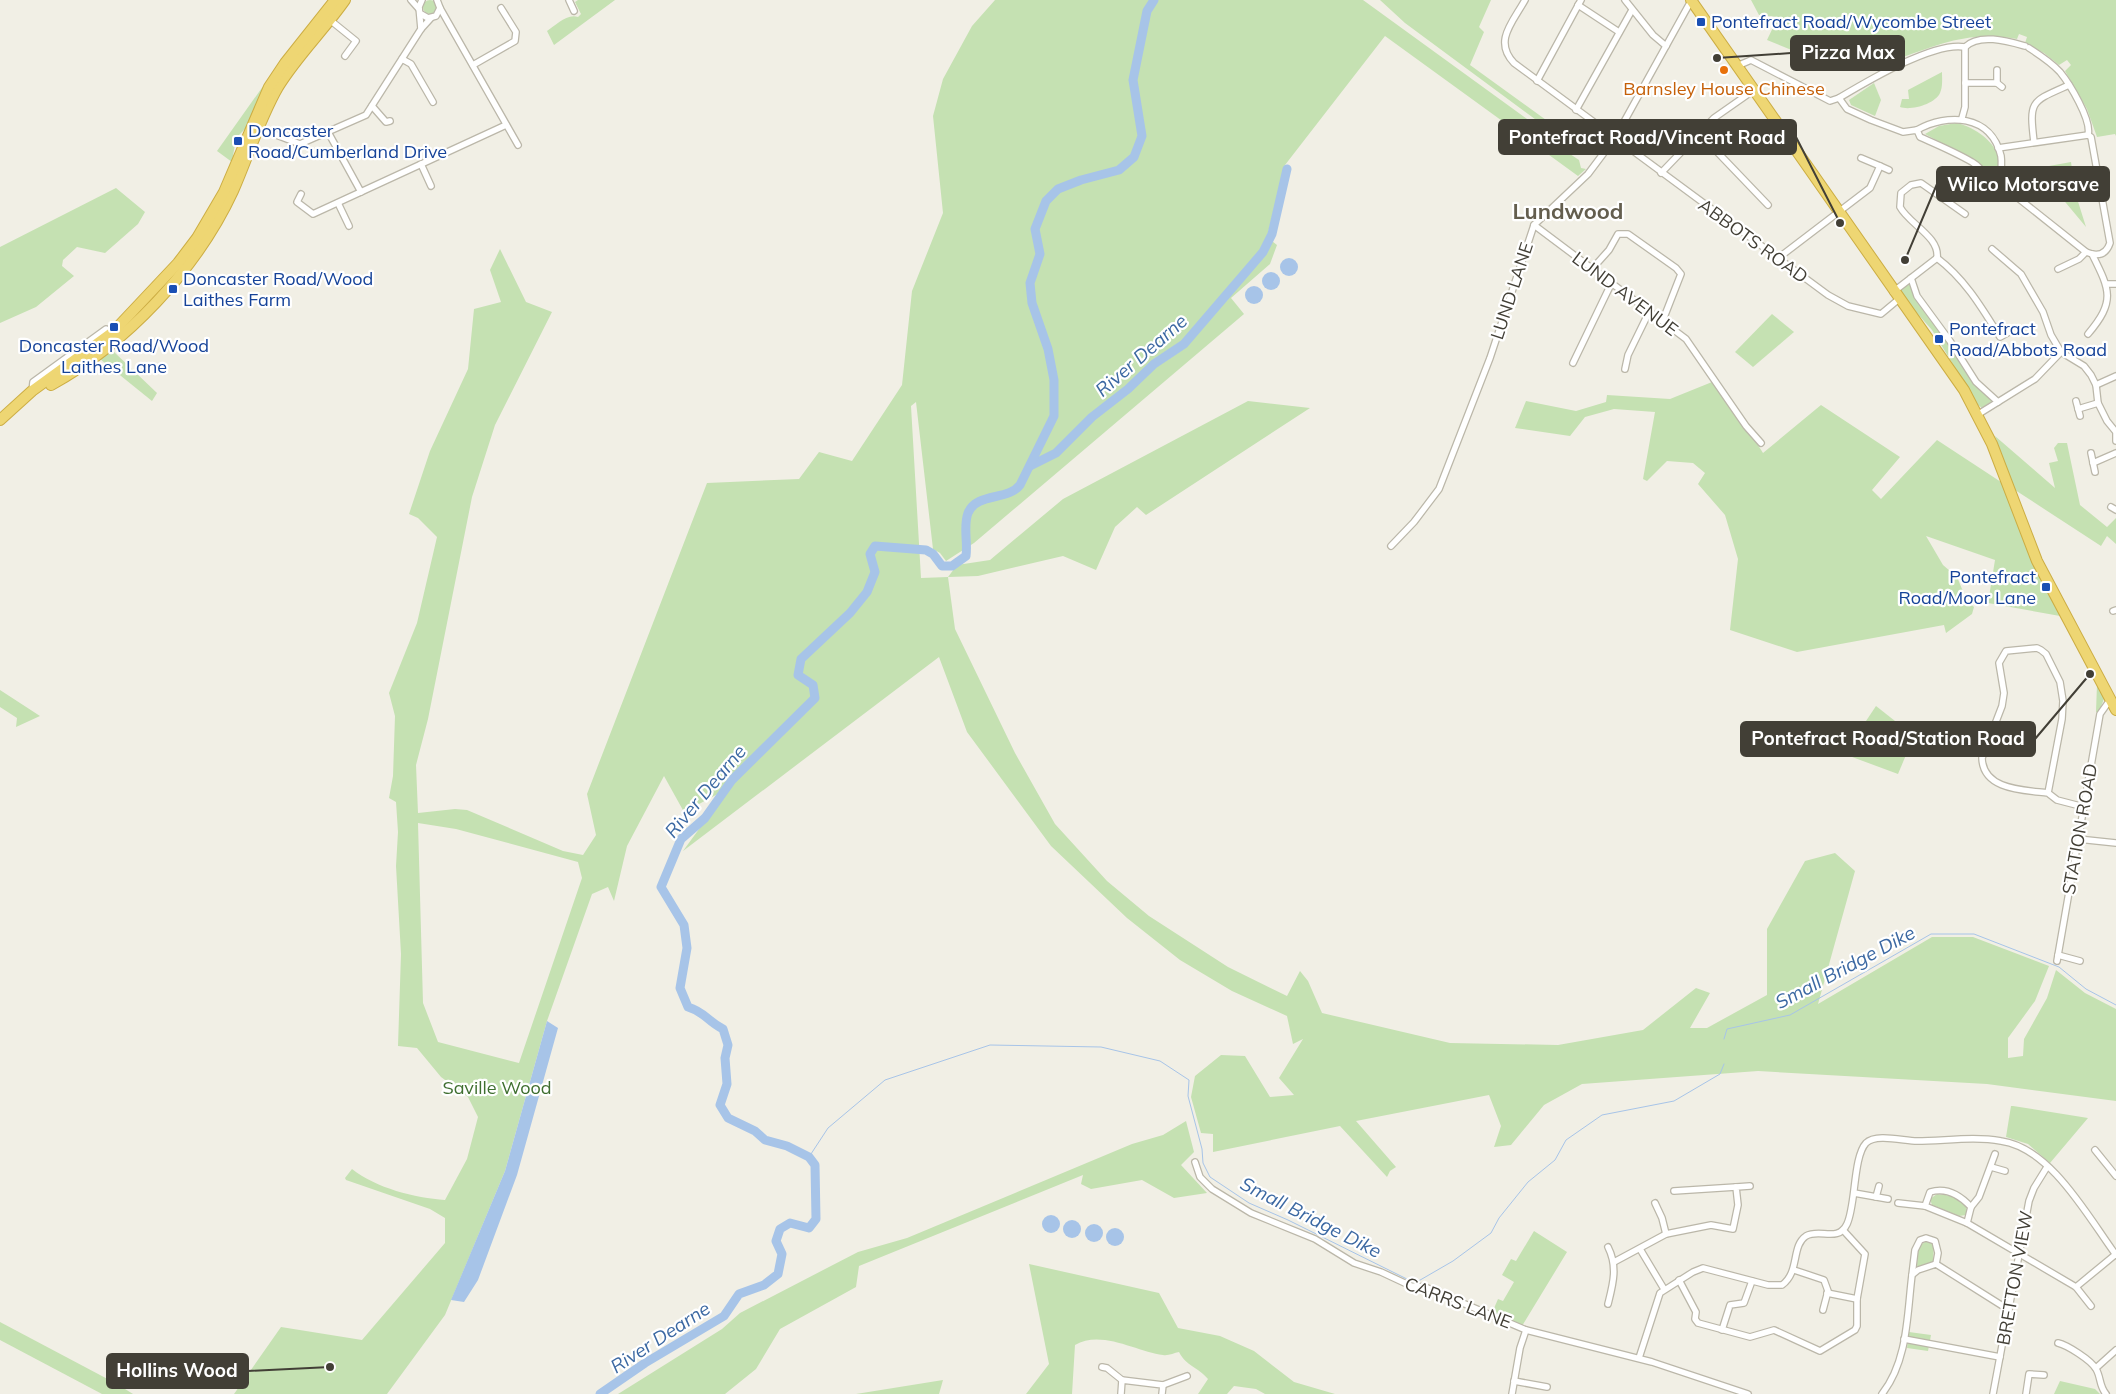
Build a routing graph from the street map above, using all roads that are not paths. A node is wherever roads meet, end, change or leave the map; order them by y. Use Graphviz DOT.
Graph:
graph roads {
  1 [pos="335,0"];
  2 [pos="345,0"];
  3 [pos="411,0"];
  4 [pos="422,0"];
  5 [pos="437,0"];
  6 [pos="444,0"];
  7 [pos="569,0"];
  8 [pos="1525,0"];
  9 [pos="1625,0"];
  10 [pos="1691,0"];
  11 [pos="1580,3"];
  12 [pos="440,8"];
  13 [pos="1632,10"];
  14 [pos="574,11"];
  15 [pos="420,12"];
  16 [pos="502,12"];
  17 [pos="431,18"];
  18 [pos="330,20"];
  19 [pos="448,22"];
  20 [pos="421,29"];
  21 [pos="1619,32"];
  22 [pos="312,35"];
  23 [pos="1666,46"];
  24 [pos="1965,47"];
  25 [pos="344,56"];
  26 [pos="402,59"];
  27 [pos="472,65"];
  28 [pos="1737,66"];
  29 [pos="1997,70"];
  30 [pos="1537,81"];
  31 [pos="1965,83"];
  32 [pos="2069,85"];
  33 [pos="1754,90"];
  34 [pos="1839,98"];
  35 [pos="433,102"];
  36 [pos="372,106"];
  37 [pos="1576,110"];
  38 [pos="1962,118"];
  39 [pos="390,121"];
  40 [pos="258,123"];
  41 [pos="506,125"];
  42 [pos="1917,130"];
  43 [pos="328,132"];
  44 [pos="1699,133"];
  45 [pos="2088,135"];
  46 [pos="1615,138"];
  47 [pos="2034,142"];
  48 [pos="518,145"];
  49 [pos="1998,148"];
  50 [pos="1861,158"];
  51 [pos="421,164"];
  52 [pos="1880,166"];
  53 [pos="1889,170"];
  54 [pos="1661,173"];
  55 [pos="2000,180"];
  56 [pos="431,186"];
  57 [pos="361,192"];
  58 [pos="302,194"];
  59 [pos="338,203"];
  60 [pos="1768,205"];
  61 [pos="1838,211"];
  62 [pos="1965,214"];
  63 [pos="1534,225"];
  64 [pos="349,226"];
  65 [pos="200,240"];
  66 [pos="1992,249"];
  67 [pos="2089,253"];
  68 [pos="1937,258"];
  69 [pos="1777,259"];
  70 [pos="1592,269"];
  71 [pos="2058,269"];
  72 [pos="1911,278"];
  73 [pos="1612,282"];
  74 [pos="2107,284"];
  75 [pos="2116,284"];
  76 [pos="1896,295"];
  77 [pos="1650,310"];
  78 [pos="1663,320"];
  79 [pos="134,324"];
  80 [pos="113,332"];
  81 [pos="2009,332"];
  82 [pos="2088,334"];
  83 [pos="2061,352"];
  84 [pos="1573,363"];
  85 [pos="1625,369"];
  86 [pos="2116,376"];
  87 [pos="2096,386"];
  88 [pos="2076,401"];
  89 [pos="1998,402"];
  90 [pos="2098,403"];
  91 [pos="18,404"];
  92 [pos="2078,409"];
  93 [pos="1978,415"];
  94 [pos="2080,416"];
  95 [pos="0,420"];
  96 [pos="2116,432"];
  97 [pos="2116,441"];
  98 [pos="1761,443"];
  99 [pos="2091,453"];
  100 [pos="2116,453"];
  101 [pos="2093,463"];
  102 [pos="2094,472"];
  103 [pos="1391,546"];
  104 [pos="2110,700"];
  105 [pos="2116,710"];
  106 [pos="2048,793"];
  107 [pos="2084,807"];
  108 [pos="2078,839"];
  109 [pos="2116,843"];
  110 [pos="2080,961"];
  111 [pos="2095,1150"];
  112 [pos="1995,1154"];
  113 [pos="1195,1162"];
  114 [pos="1990,1167"];
  115 [pos="2047,1167"];
  116 [pos="2005,1171"];
  117 [pos="2116,1176"];
  118 [pos="1750,1186"];
  119 [pos="1879,1186"];
  120 [pos="1736,1187"];
  121 [pos="1674,1191"];
  122 [pos="1854,1193"];
  123 [pos="1876,1197"];
  124 [pos="1888,1199"];
  125 [pos="1654,1203"];
  126 [pos="1898,1203"];
  127 [pos="1925,1206"];
  128 [pos="1971,1207"];
  129 [pos="1966,1223"];
  130 [pos="1843,1230"];
  131 [pos="1666,1234"];
  132 [pos="1608,1247"];
  133 [pos="1640,1250"];
  134 [pos="2018,1252"];
  135 [pos="2116,1255"];
  136 [pos="1614,1262"];
  137 [pos="1936,1264"];
  138 [pos="1794,1270"];
  139 [pos="1912,1275"];
  140 [pos="1678,1280"];
  141 [pos="1752,1281"];
  142 [pos="2076,1287"];
  143 [pos="1664,1289"];
  144 [pos="1827,1293"];
  145 [pos="1857,1299"];
  146 [pos="1608,1304"];
  147 [pos="2090,1306"];
  148 [pos="1823,1310"];
  149 [pos="2009,1310"];
  150 [pos="1526,1330"];
  151 [pos="1722,1330"];
  152 [pos="1904,1339"];
  153 [pos="2058,1343"];
  154 [pos="2116,1350"];
  155 [pos="2000,1357"];
  156 [pos="1639,1358"];
  157 [pos="1102,1367"];
  158 [pos="2096,1368"];
  159 [pos="2044,1375"];
  160 [pos="1187,1376"];
  161 [pos="1122,1380"];
  162 [pos="1514,1381"];
  163 [pos="1163,1384"];
  164 [pos="1547,1387"];
  165 [pos="1121,1394"];
  166 [pos="1162,1394"];
  167 [pos="1512,1394"];
  168 [pos="1748,1394"];
  169 [pos="1882,1394"];
  170 [pos="1993,1394"];
  171 [pos="2026,1394"];
  172 [pos="2106,1394"];
  1 -- 22 [label="highway"];
  2 -- 18 [label="highway"];
  3 -- 15 [label="street"];
  4 -- 15 [label="street"];
  5 -- 12 [label="street"];
  6 -- 12 [label="street"];
  7 -- 14 [label="street"];
  8 -- 30 [label="street, ABBOTS ROAD"];
  9 -- 13 [label="street"];
  10 -- 23 [label="street, LUND LANE"];
  10 -- 28 [label="highway"];
  11 -- 21 [label="street"];
  11 -- 30 [label="street"];
  12 -- 17 [label="street"];
  12 -- 19 [label="street"];
  13 -- 21 [label="street"];
  13 -- 23 [label="street"];
  15 -- 17 [label="street"];
  15 -- 20 [label="street"];
  16 -- 27 [label="street"];
  17 -- 19 [label="street"];
  17 -- 20 [label="street"];
  18 -- 22 [label="highway"];
  18 -- 25 [label="street"];
  19 -- 27 [label="street"];
  20 -- 26 [label="street"];
  21 -- 37 [label="street"];
  22 -- 40 [label="highway"];
  23 -- 46 [label="street, LUND LANE"];
  24 -- 31 [label="street"];
  24 -- 32 [label="street"];
  24 -- 34 [label="street"];
  26 -- 35 [label="street"];
  26 -- 36 [label="street"];
  27 -- 41 [label="street"];
  28 -- 33 [label="highway"];
  28 -- 34 [label="street"];
  29 -- 31 [label="street"];
  30 -- 37 [label="street, ABBOTS ROAD"];
  31 -- 38 [label="street"];
  32 -- 45 [label="street"];
  32 -- 47 [label="street"];
  33 -- 44 [label="street"];
  33 -- 61 [label="highway"];
  34 -- 42 [label="street"];
  36 -- 39 [label="street"];
  36 -- 43 [label="street"];
  37 -- 46 [label="street, ABBOTS ROAD"];
  38 -- 42 [label="street"];
  38 -- 49 [label="street"];
  40 -- 43 [label="street"];
  40 -- 65 [label="highway"];
  41 -- 48 [label="street"];
  41 -- 51 [label="street"];
  42 -- 55 [label="street"];
  43 -- 57 [label="street"];
  44 -- 54 [label="street"];
  44 -- 60 [label="street"];
  45 -- 47 [label="street"];
  45 -- 67 [label="street"];
  46 -- 54 [label="street, ABBOTS ROAD"];
  46 -- 63 [label="street, LUND LANE"];
  47 -- 49 [label="street"];
  49 -- 55 [label="street"];
  50 -- 52 [label="street"];
  51 -- 56 [label="street"];
  51 -- 57 [label="street"];
  52 -- 53 [label="street"];
  52 -- 61 [label="street"];
  54 -- 69 [label="street, ABBOTS ROAD"];
  55 -- 67 [label="street"];
  57 -- 59 [label="street"];
  58 -- 59 [label="street"];
  59 -- 64 [label="street"];
  61 -- 69 [label="street"];
  61 -- 76 [label="highway"];
  62 -- 68 [label="street"];
  63 -- 70 [label="street, LUND AVENUE"];
  63 -- 103 [label="street, LUND LANE"];
  65 -- 79 [label="highway"];
  65 -- 80 [label="highway"];
  66 -- 83 [label="street"];
  67 -- 71 [label="street"];
  67 -- 74 [label="street"];
  68 -- 72 [label="street"];
  68 -- 81 [label="street"];
  69 -- 76 [label="street, ABBOTS ROAD"];
  70 -- 73 [label="street, LUND AVENUE"];
  70 -- 78 [label="street"];
  72 -- 76 [label="street"];
  72 -- 89 [label="street"];
  73 -- 77 [label="street, LUND AVENUE"];
  73 -- 84 [label="street"];
  74 -- 75 [label="street"];
  74 -- 82 [label="street"];
  76 -- 93 [label="highway"];
  77 -- 78 [label="street, LUND AVENUE"];
  77 -- 85 [label="street"];
  78 -- 98 [label="street, LUND AVENUE"];
  79 -- 80 [label="highway"];
  79 -- 91 [label="highway"];
  80 -- 91 [label="highway"];
  83 -- 87 [label="street"];
  83 -- 89 [label="street"];
  86 -- 87 [label="street"];
  87 -- 90 [label="street"];
  88 -- 92 [label="street"];
  89 -- 93 [label="street"];
  90 -- 92 [label="street"];
  90 -- 96 [label="street"];
  91 -- 95 [label="highway"];
  92 -- 94 [label="street"];
  93 -- 104 [label="highway"];
  96 -- 97 [label="street"];
  99 -- 101 [label="street"];
  100 -- 101 [label="street"];
  101 -- 102 [label="street"];
  104 -- 105 [label="highway"];
  104 -- 107 [label="street, STATION ROAD"];
  106 -- 106 [label="street"];
  106 -- 107 [label="street"];
  107 -- 108 [label="street, STATION ROAD"];
  108 -- 109 [label="street"];
  108 -- 110 [label="street, STATION ROAD"];
  111 -- 117 [label="street"];
  112 -- 114 [label="street"];
  113 -- 150 [label="street, CARRS LANE"];
  114 -- 116 [label="street"];
  114 -- 128 [label="street"];
  115 -- 122 [label="street"];
  115 -- 134 [label="street, BRETTON VIEW"];
  115 -- 135 [label="street"];
  118 -- 120 [label="street"];
  119 -- 123 [label="street"];
  120 -- 121 [label="street"];
  120 -- 131 [label="street"];
  122 -- 123 [label="street"];
  122 -- 130 [label="street"];
  123 -- 124 [label="street"];
  125 -- 131 [label="street"];
  126 -- 127 [label="street"];
  127 -- 128 [label="street"];
  127 -- 129 [label="street"];
  128 -- 129 [label="street"];
  129 -- 134 [label="street"];
  130 -- 138 [label="street"];
  130 -- 145 [label="street"];
  131 -- 133 [label="street"];
  132 -- 136 [label="street"];
  133 -- 136 [label="street"];
  133 -- 143 [label="street"];
  134 -- 142 [label="street"];
  134 -- 149 [label="street, BRETTON VIEW"];
  135 -- 142 [label="street"];
  136 -- 146 [label="street"];
  137 -- 139 [label="street"];
  137 -- 139 [label="street"];
  137 -- 149 [label="street"];
  138 -- 141 [label="street"];
  138 -- 144 [label="street"];
  139 -- 152 [label="street"];
  140 -- 141 [label="street"];
  140 -- 143 [label="street"];
  140 -- 151 [label="street"];
  141 -- 151 [label="street"];
  142 -- 147 [label="street"];
  143 -- 156 [label="street"];
  144 -- 145 [label="street"];
  144 -- 148 [label="street"];
  145 -- 151 [label="street"];
  149 -- 155 [label="street, BRETTON VIEW"];
  150 -- 156 [label="street, CARRS LANE"];
  150 -- 162 [label="street"];
  152 -- 155 [label="street"];
  152 -- 169 [label="street"];
  153 -- 158 [label="street"];
  154 -- 158 [label="street"];
  155 -- 170 [label="street, BRETTON VIEW"];
  156 -- 168 [label="street, CARRS LANE"];
  157 -- 161 [label="street"];
  158 -- 172 [label="street"];
  159 -- 171 [label="street"];
  160 -- 163 [label="street"];
  161 -- 163 [label="street"];
  161 -- 165 [label="street"];
  162 -- 164 [label="street"];
  162 -- 167 [label="street"];
  163 -- 166 [label="street"];
}
